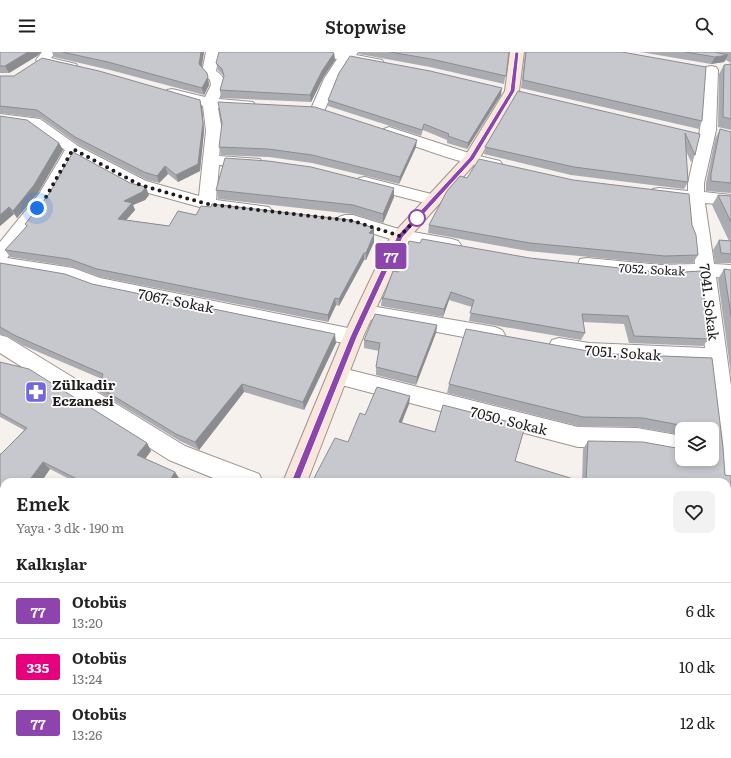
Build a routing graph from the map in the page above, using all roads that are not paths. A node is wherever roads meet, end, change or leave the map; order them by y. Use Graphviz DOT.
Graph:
graph roads {
  1 [pos="213,52"];
  2 [pos="320,52"];
  3 [pos="517,52"];
  4 [pos="348,55"];
  5 [pos="46,56"];
  6 [pos="392,65"];
  7 [pos="31,68"];
  8 [pos="711,68"];
  9 [pos="82,69"];
  10 [pos="158,89"];
  11 [pos="210,103"];
  12 [pos="264,106"];
  13 [pos="303,108"];
  14 [pos="318,109"];
  15 [pos="333,114"];
  16 [pos="0,118"];
  17 [pos="377,128"];
  18 [pos="73,149"];
  19 [pos="471,159"];
  20 [pos="211,160"];
  21 [pos="269,163"];
  22 [pos="510,168"];
  23 [pos="350,178"];
  24 [pos="641,190"];
  25 [pos="696,197"];
  26 [pos="433,200"];
  27 [pos="731,200"];
  28 [pos="207,204"];
  29 [pos="282,214"];
  30 [pos="329,219"];
  31 [pos="400,236"];
  32 [pos="468,248"];
  33 [pos="0,254"];
  34 [pos="567,262"];
  35 [pos="0,263"];
  36 [pos="706,270"];
  37 [pos="731,272"];
  38 [pos="365,312"];
  39 [pos="353,337"];
  40 [pos="512,338"];
  41 [pos="0,343"];
  42 [pos="542,343"];
  43 [pos="717,357"];
  44 [pos="338,376"];
  45 [pos="675,445"];
  46 [pos="720,453"];
  47 [pos="241,478"];
  48 [pos="297,478"];
  49 [pos="723,478"];
  1 -- 11 [label="street"];
  2 -- 4 [label="street"];
  3 -- 19 [label="main road"];
  4 -- 6 [label="street"];
  4 -- 14 [label="street"];
  5 -- 7 [label="street"];
  5 -- 9 [label="street"];
  8 -- 25 [label="street, 7041. Sokak"];
  10 -- 11 [label="street"];
  11 -- 12 [label="street"];
  11 -- 20 [label="street"];
  13 -- 14 [label="street"];
  14 -- 15 [label="street"];
  16 -- 18 [label="street"];
  17 -- 19 [label="street"];
  18 -- 28 [label="street"];
  18 -- 33 [label="street"];
  19 -- 22 [label="street"];
  19 -- 26 [label="main road"];
  20 -- 21 [label="street"];
  20 -- 28 [label="street"];
  23 -- 26 [label="street"];
  24 -- 25 [label="street"];
  25 -- 27 [label="street"];
  25 -- 36 [label="street, 7041. Sokak"];
  26 -- 31 [label="main road"];
  28 -- 29 [label="street"];
  30 -- 31 [label="street"];
  31 -- 32 [label="street"];
  31 -- 38 [label="main road"];
  34 -- 36 [label="street, 7052. Sokak"];
  35 -- 39 [label="street, 7067. Sokak"];
  36 -- 37 [label="street, 7052. Sokak"];
  36 -- 43 [label="street, 7041. Sokak"];
  38 -- 39 [label="main road"];
  38 -- 40 [label="street"];
  39 -- 44 [label="main road"];
  41 -- 47 [label="street"];
  42 -- 43 [label="street, 7051. Sokak"];
  43 -- 46 [label="street, 7041. Sokak"];
  44 -- 45 [label="street, 7050. Sokak"];
  44 -- 48 [label="main road"];
  46 -- 49 [label="street, 7041. Sokak"];
}
